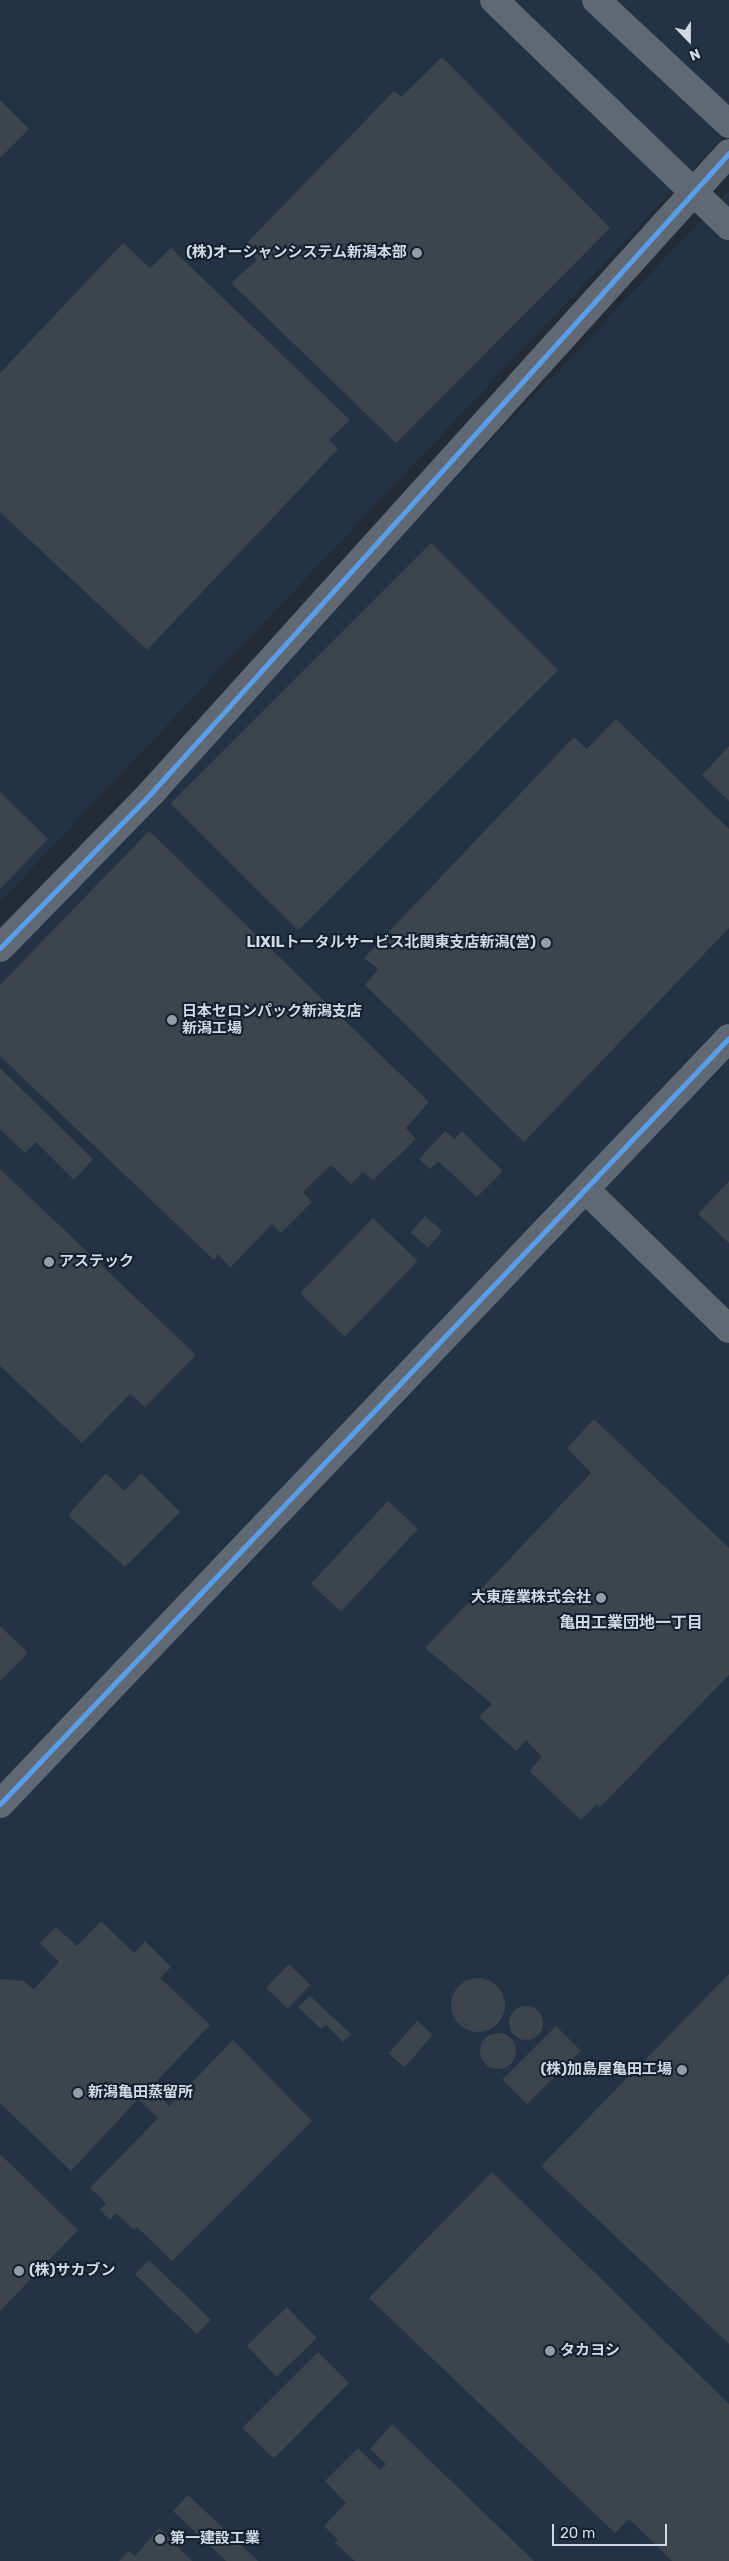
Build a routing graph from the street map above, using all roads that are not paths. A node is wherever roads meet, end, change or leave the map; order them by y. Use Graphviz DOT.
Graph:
graph roads {
  1 [pos="494,0"];
  2 [pos="596,0"];
  3 [pos="729,124"];
  4 [pos="729,153"];
  5 [pos="692,191"];
  6 [pos="729,226"];
  7 [pos="0,948"];
  8 [pos="729,1038"];
  9 [pos="587,1191"];
  10 [pos="729,1329"];
  11 [pos="0,1804"];
  1 -- 5 [label="street"];
  2 -- 3 [label="street"];
  4 -- 5 [label="street"];
  5 -- 6 [label="street"];
  5 -- 7 [label="street"];
  8 -- 9 [label="street"];
  9 -- 10 [label="street"];
  9 -- 11 [label="street"];
}
